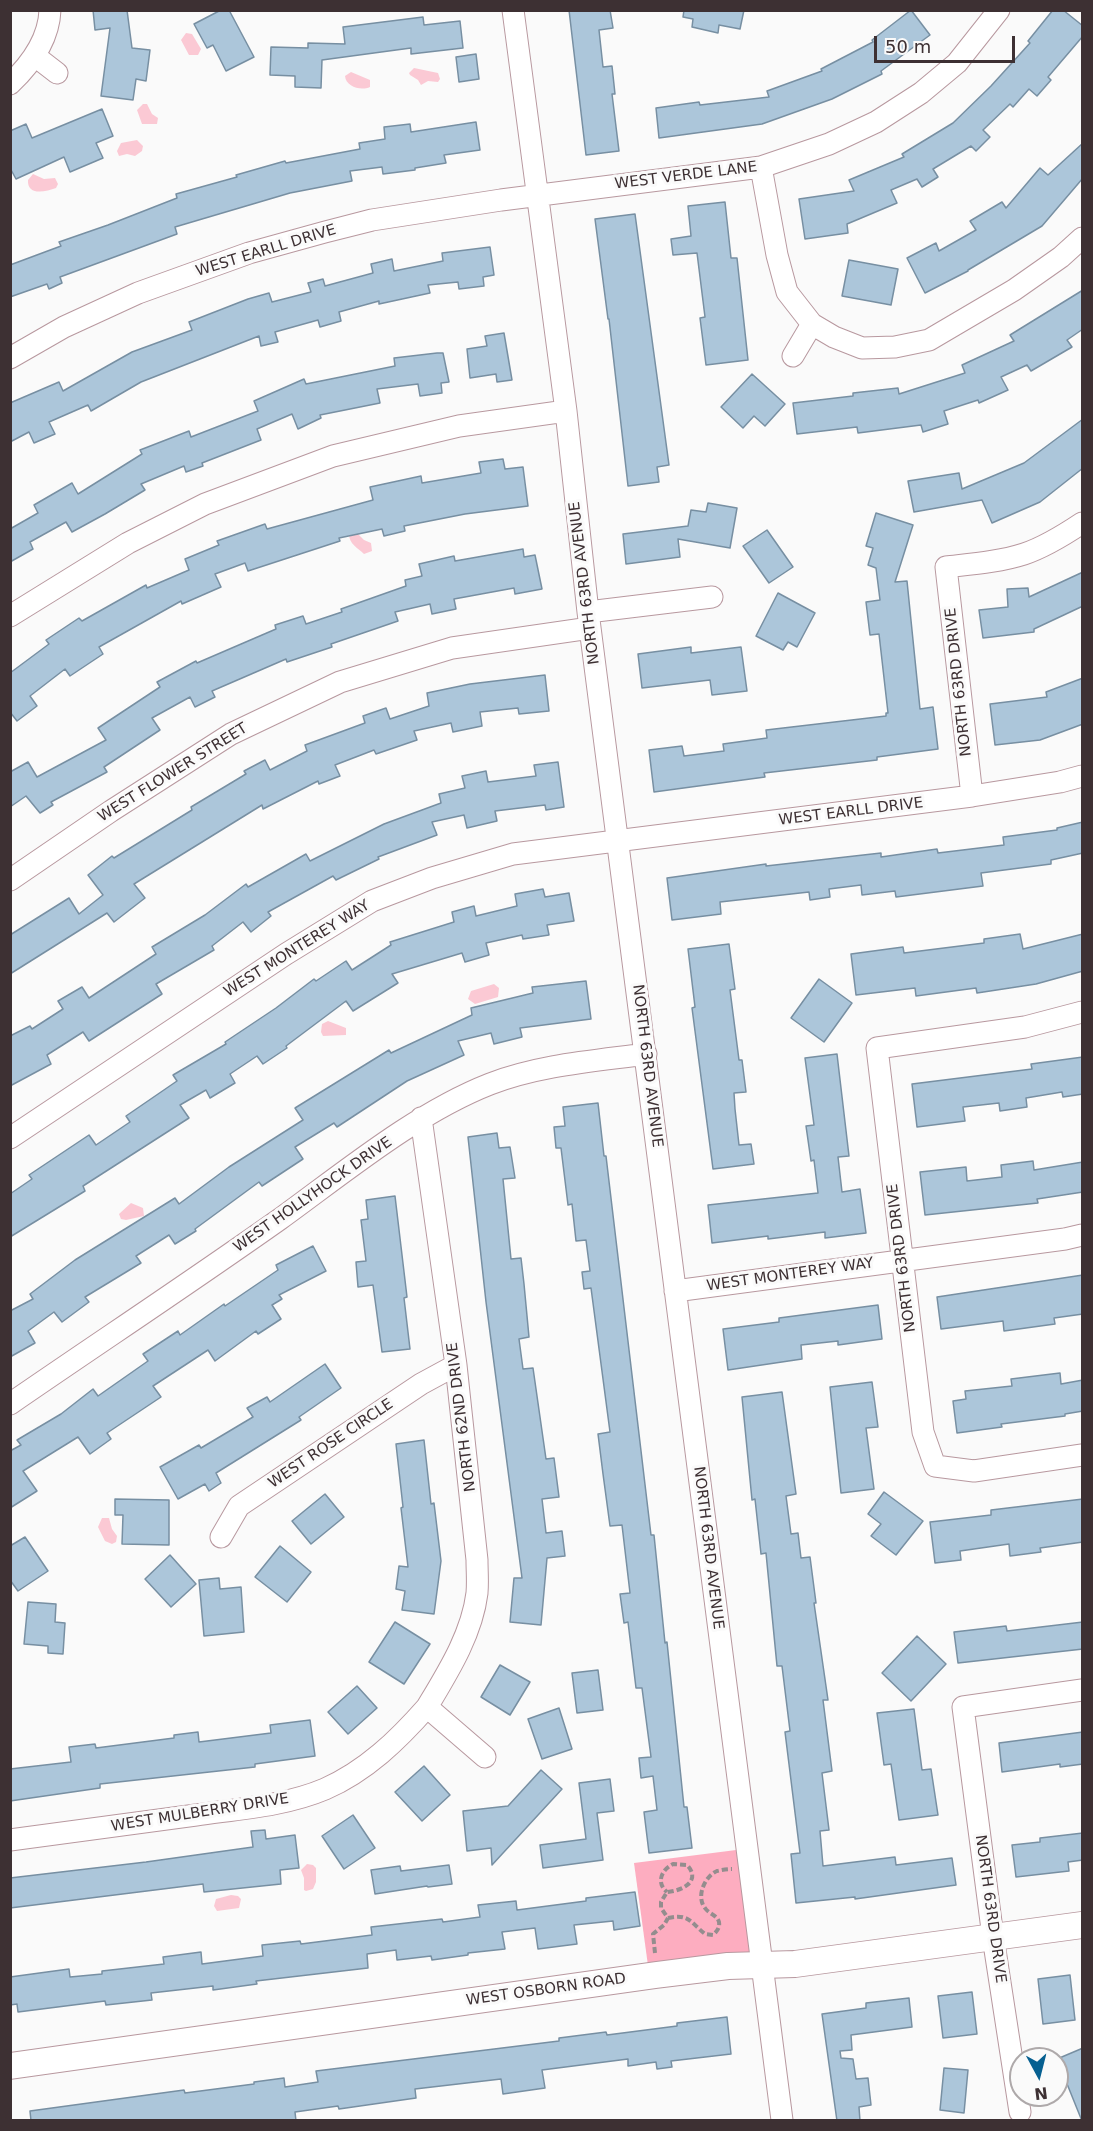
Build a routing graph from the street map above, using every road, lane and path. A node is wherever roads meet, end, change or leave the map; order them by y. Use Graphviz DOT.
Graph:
graph roads {
  1 [pos="50,10"];
  2 [pos="513,10"];
  3 [pos="999,10"];
  4 [pos="35,56"];
  5 [pos="57,73"];
  6 [pos="10,84"];
  7 [pos="761,167"];
  8 [pos="537,195"];
  9 [pos="1083,238"];
  10 [pos="812,324"];
  11 [pos="793,356"];
  12 [pos="10,357"];
  13 [pos="566,411"];
  14 [pos="1083,523"];
  15 [pos="712,597"];
  16 [pos="10,616"];
  17 [pos="589,620"];
  18 [pos="1083,776"];
  19 [pos="972,796"];
  20 [pos="618,842"];
  21 [pos="10,880"];
  22 [pos="1083,1012"];
  23 [pos="646,1054"];
  24 [pos="421,1118"];
  25 [pos="10,1138"];
  26 [pos="1083,1235"];
  27 [pos="902,1260"];
  28 [pos="675,1291"];
  29 [pos="456,1365"];
  30 [pos="10,1404"];
  31 [pos="1083,1455"];
  32 [pos="221,1538"];
  33 [pos="1083,1690"];
  34 [pos="428,1707"];
  35 [pos="485,1757"];
  36 [pos="10,1840"];
  37 [pos="748,1867"];
  38 [pos="668,1892"];
  39 [pos="668,1918"];
  40 [pos="1083,1925"];
  41 [pos="993,1937"];
  42 [pos="762,1965"];
  43 [pos="656,1975"];
  44 [pos="10,2066"];
  45 [pos="1020,2112"];
  46 [pos="782,2121"];
  1 -- 4 [label="street"];
  2 -- 8 [label="street, NORTH 63RD AVENUE"];
  3 -- 7 [label="street, WEST VERDE LANE"];
  4 -- 5 [label="street"];
  4 -- 6 [label="street"];
  7 -- 8 [label="street, WEST VERDE LANE"];
  7 -- 10 [label="street"];
  8 -- 12 [label="street, WEST EARLL DRIVE"];
  8 -- 13 [label="street, NORTH 63RD AVENUE"];
  9 -- 10 [label="street"];
  10 -- 11 [label="street"];
  13 -- 16 [label="street"];
  13 -- 17 [label="street, NORTH 63RD AVENUE"];
  14 -- 19 [label="street, NORTH 63RD DRIVE"];
  15 -- 17 [label="street, WEST FLOWER STREET"];
  17 -- 20 [label="street, NORTH 63RD AVENUE"];
  17 -- 21 [label="street, WEST FLOWER STREET"];
  18 -- 19 [label="street, WEST EARLL DRIVE"];
  19 -- 20 [label="street, WEST EARLL DRIVE"];
  20 -- 23 [label="street, NORTH 63RD AVENUE"];
  20 -- 25 [label="street, WEST MONTEREY WAY"];
  22 -- 27 [label="street, NORTH 63RD DRIVE"];
  23 -- 24 [label="street, WEST HOLLYHOCK DRIVE"];
  23 -- 28 [label="street, NORTH 63RD AVENUE"];
  24 -- 29 [label="street, NORTH 62ND DRIVE"];
  24 -- 30 [label="street, WEST HOLLYHOCK DRIVE"];
  26 -- 27 [label="street, WEST MONTEREY WAY"];
  27 -- 28 [label="street, WEST MONTEREY WAY"];
  27 -- 31 [label="street, NORTH 63RD DRIVE"];
  28 -- 37 [label="street, NORTH 63RD AVENUE"];
  29 -- 32 [label="street, WEST ROSE CIRCLE"];
  29 -- 34 [label="street, NORTH 62ND DRIVE"];
  33 -- 41 [label="street, NORTH 63RD DRIVE"];
  34 -- 35 [label="street"];
  34 -- 36 [label="street, WEST MULBERRY DRIVE"];
  37 -- 39 [label="path"];
  37 -- 42 [label="street, NORTH 63RD AVENUE"];
  38 -- 38 [label="path"];
  38 -- 39 [label="path"];
  39 -- 43 [label="path"];
  40 -- 41 [label="street, WEST OSBORN ROAD"];
  41 -- 42 [label="street, WEST OSBORN ROAD"];
  41 -- 45 [label="street, NORTH 63RD DRIVE"];
  42 -- 43 [label="street, WEST OSBORN ROAD"];
  42 -- 46 [label="street, NORTH 63RD AVENUE"];
  43 -- 44 [label="street, WEST OSBORN ROAD"];
}
